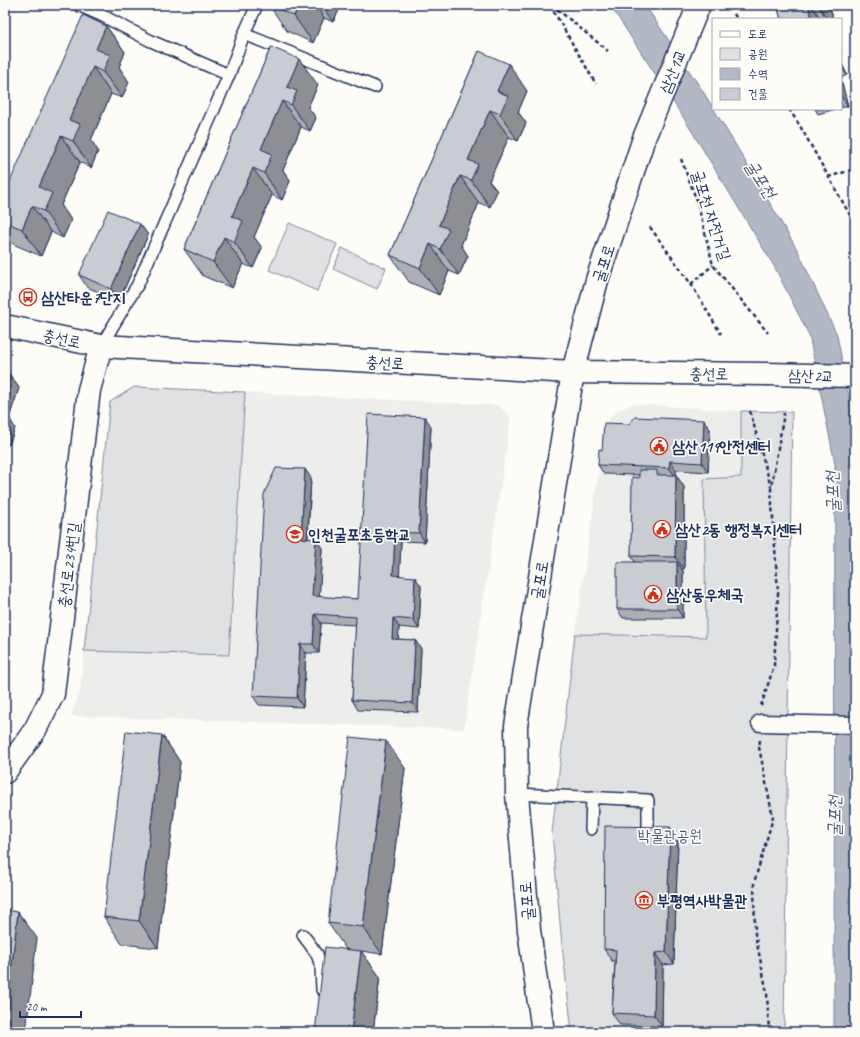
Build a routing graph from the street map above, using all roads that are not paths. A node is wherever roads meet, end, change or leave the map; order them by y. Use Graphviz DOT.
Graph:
graph roads {
  1 [pos="78,5"];
  2 [pos="257,5"];
  3 [pos="699,5"];
  4 [pos="244,34"];
  5 [pos="229,75"];
  6 [pos="375,87"];
  7 [pos="644,138"];
  8 [pos="5,326"];
  9 [pos="101,346"];
  10 [pos="573,372"];
  11 [pos="768,374"];
  12 [pos="855,376"];
  13 [pos="760,723"];
  14 [pos="855,725"];
  15 [pos="5,772"];
  16 [pos="517,794"];
  17 [pos="592,797"];
  18 [pos="591,829"];
  19 [pos="648,829"];
  20 [pos="303,935"];
  21 [pos="321,1002"];
  22 [pos="543,1032"];
  1 -- 5 [label="lane"];
  2 -- 4 [label="lane"];
  3 -- 7 [label="street, 삼산1교, bridge"];
  4 -- 5 [label="lane"];
  4 -- 6 [label="lane"];
  5 -- 9 [label="lane"];
  7 -- 10 [label="street, 굴포로"];
  8 -- 9 [label="street, 충선로"];
  9 -- 10 [label="street, 충선로"];
  9 -- 15 [label="street, 충선로234번길"];
  10 -- 11 [label="street, 충선로"];
  10 -- 16 [label="street, 굴포로"];
  11 -- 12 [label="street, 삼산2교, bridge"];
  13 -- 14 [label="street"];
  16 -- 17 [label="lane"];
  16 -- 22 [label="street, 굴포로"];
  17 -- 18 [label="lane"];
  17 -- 19 [label="lane"];
  20 -- 21 [label="lane"];
}
